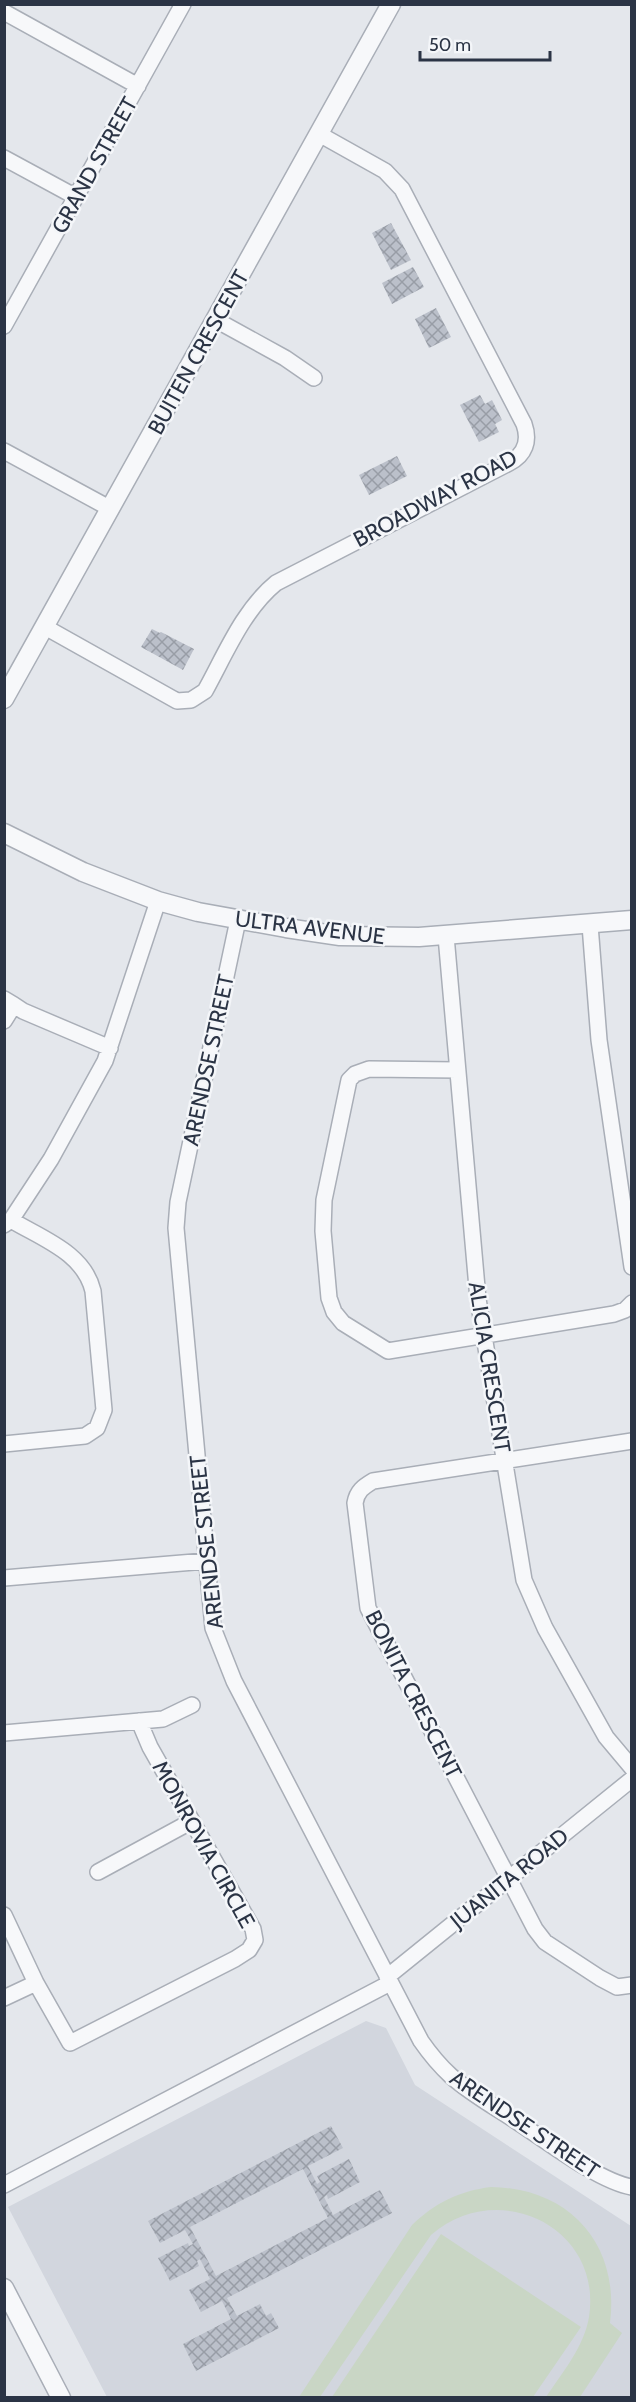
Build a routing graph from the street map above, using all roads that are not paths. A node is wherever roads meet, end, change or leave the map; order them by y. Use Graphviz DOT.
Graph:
graph roads {
  1 [pos="183,4"];
  2 [pos="391,4"];
  3 [pos="4,12"];
  4 [pos="138,86"];
  5 [pos="319,134"];
  6 [pos="4,158"];
  7 [pos="76,197"];
  8 [pos="9,308"];
  9 [pos="216,320"];
  10 [pos="4,326"];
  11 [pos="314,378"];
  12 [pos="4,451"];
  13 [pos="111,509"];
  14 [pos="45,627"];
  15 [pos="4,699"];
  16 [pos="4,834"];
  17 [pos="158,901"];
  18 [pos="238,920"];
  19 [pos="632,920"];
  20 [pos="590,925"];
  21 [pos="446,936"];
  22 [pos="9,1002"];
  23 [pos="4,1021"];
  24 [pos="110,1048"];
  25 [pos="458,1070"];
  26 [pos="8,1222"];
  27 [pos="632,1267"];
  28 [pos="632,1303"];
  29 [pos="483,1336"];
  30 [pos="632,1441"];
  31 [pos="4,1444"];
  32 [pos="504,1461"];
  33 [pos="206,1561"];
  34 [pos="4,1578"];
  35 [pos="192,1705"];
  36 [pos="139,1721"];
  37 [pos="4,1733"];
  38 [pos="632,1768"];
  39 [pos="632,1779"];
  40 [pos="192,1821"];
  41 [pos="98,1872"];
  42 [pos="508,1878"];
  43 [pos="4,1916"];
  44 [pos="389,1980"];
  45 [pos="36,1983"];
  46 [pos="632,1985"];
  47 [pos="4,1998"];
  48 [pos="4,2185"];
  49 [pos="632,2187"];
  50 [pos="4,2288"];
  51 [pos="62,2397"];
  1 -- 4 [label="street, GRAND STREET"];
  2 -- 5 [label="street, BUITEN CRESCENT"];
  3 -- 4 [label="street"];
  4 -- 7 [label="street, GRAND STREET"];
  5 -- 9 [label="street, BUITEN CRESCENT"];
  5 -- 14 [label="street, BROADWAY ROAD"];
  6 -- 7 [label="street"];
  7 -- 8 [label="street, GRAND STREET"];
  8 -- 10 [label="street, GRAND STREET"];
  9 -- 11 [label="street"];
  9 -- 13 [label="street, BUITEN CRESCENT"];
  12 -- 13 [label="street"];
  13 -- 14 [label="street, BUITEN CRESCENT"];
  14 -- 15 [label="street, BUITEN CRESCENT"];
  16 -- 17 [label="street, ULTRA AVENUE"];
  17 -- 18 [label="street, ULTRA AVENUE"];
  17 -- 24 [label="street"];
  18 -- 21 [label="street, ULTRA AVENUE"];
  18 -- 33 [label="street, ARENDSE STREET"];
  19 -- 20 [label="street, ULTRA AVENUE"];
  20 -- 21 [label="street, ULTRA AVENUE"];
  20 -- 27 [label="street"];
  21 -- 25 [label="street, ALICIA CRESCENT"];
  22 -- 23 [label="street"];
  22 -- 24 [label="street"];
  24 -- 26 [label="street"];
  25 -- 29 [label="street, ALICIA CRESCENT"];
  25 -- 29 [label="street"];
  26 -- 31 [label="street"];
  28 -- 29 [label="street"];
  29 -- 32 [label="street, ALICIA CRESCENT"];
  30 -- 32 [label="street, BONITA CRESCENT"];
  32 -- 38 [label="street, ALICIA CRESCENT"];
  32 -- 42 [label="street, BONITA CRESCENT"];
  33 -- 34 [label="street"];
  33 -- 44 [label="street, ARENDSE STREET"];
  35 -- 36 [label="street"];
  36 -- 37 [label="street"];
  36 -- 40 [label="street, MONROVIA CIRCLE"];
  39 -- 42 [label="street, JUANITA ROAD"];
  40 -- 41 [label="street"];
  40 -- 45 [label="street, MONROVIA CIRCLE"];
  42 -- 44 [label="street, JUANITA ROAD"];
  42 -- 46 [label="street"];
  43 -- 45 [label="street"];
  44 -- 48 [label="street, JUANITA ROAD"];
  44 -- 49 [label="street, ARENDSE STREET"];
  45 -- 47 [label="street"];
  50 -- 51 [label="street"];
}
